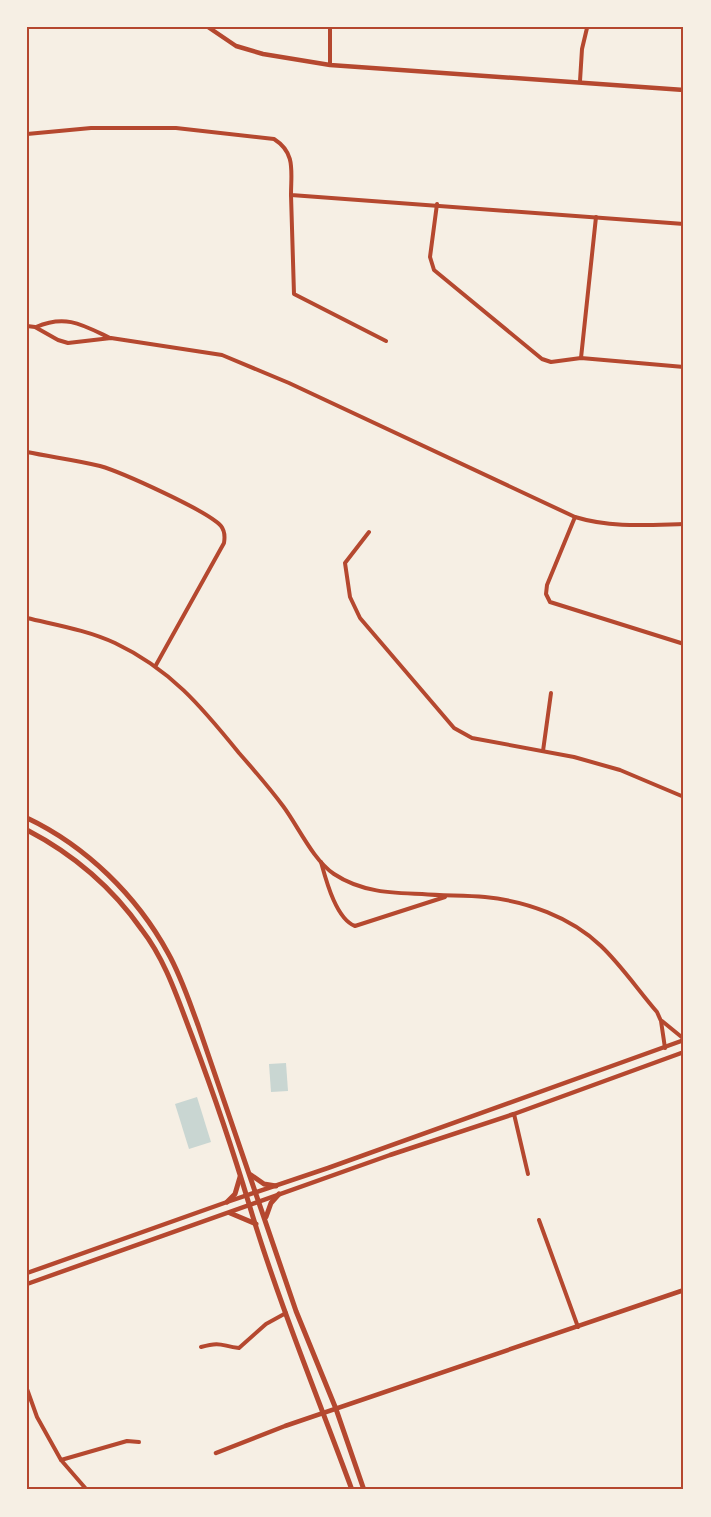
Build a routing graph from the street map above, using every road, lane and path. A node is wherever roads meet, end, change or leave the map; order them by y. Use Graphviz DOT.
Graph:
graph roads {
  1 [pos="208,27"];
  2 [pos="330,27"];
  3 [pos="589,27"];
  4 [pos="330,65"];
  5 [pos="580,81"];
  6 [pos="684,90"];
  7 [pos="27,134"];
  8 [pos="291,195"];
  9 [pos="436,204"];
  10 [pos="596,217"];
  11 [pos="684,224"];
  12 [pos="27,326"];
  13 [pos="35,327"];
  14 [pos="111,338"];
  15 [pos="386,340"];
  16 [pos="581,358"];
  17 [pos="684,367"];
  18 [pos="27,452"];
  19 [pos="575,517"];
  20 [pos="684,524"];
  21 [pos="369,532"];
  22 [pos="27,618"];
  23 [pos="684,644"];
  24 [pos="156,665"];
  25 [pos="551,693"];
  26 [pos="543,751"];
  27 [pos="684,798"];
  28 [pos="27,818"];
  29 [pos="27,830"];
  30 [pos="321,861"];
  31 [pos="448,896"];
  32 [pos="662,1021"];
  33 [pos="684,1039"];
  34 [pos="666,1048"];
  35 [pos="684,1052"];
  36 [pos="553,1088"];
  37 [pos="557,1098"];
  38 [pos="514,1114"];
  39 [pos="249,1172"];
  40 [pos="528,1174"];
  41 [pos="240,1176"];
  42 [pos="276,1186"];
  43 [pos="256,1192"];
  44 [pos="279,1194"];
  45 [pos="247,1195"];
  46 [pos="227,1202"];
  47 [pos="259,1202"];
  48 [pos="249,1205"];
  49 [pos="230,1213"];
  50 [pos="539,1220"];
  51 [pos="266,1222"];
  52 [pos="256,1224"];
  53 [pos="27,1273"];
  54 [pos="27,1284"];
  55 [pos="684,1290"];
  56 [pos="286,1313"];
  57 [pos="578,1327"];
  58 [pos="201,1347"];
  59 [pos="27,1389"];
  60 [pos="336,1409"];
  61 [pos="323,1413"];
  62 [pos="139,1442"];
  63 [pos="216,1453"];
  64 [pos="61,1460"];
  65 [pos="87,1490"];
  66 [pos="352,1490"];
  67 [pos="364,1490"];
  1 -- 4 [label="street"];
  2 -- 4 [label="street"];
  3 -- 5 [label="street"];
  4 -- 5 [label="street"];
  5 -- 6 [label="street"];
  7 -- 8 [label="street"];
  8 -- 9 [label="street"];
  8 -- 15 [label="street"];
  9 -- 10 [label="street"];
  9 -- 16 [label="street"];
  10 -- 11 [label="street"];
  10 -- 16 [label="street"];
  12 -- 13 [label="street"];
  13 -- 14 [label="street"];
  13 -- 14 [label="street"];
  14 -- 19 [label="street"];
  16 -- 17 [label="street"];
  18 -- 24 [label="street"];
  19 -- 20 [label="street"];
  19 -- 23 [label="street"];
  21 -- 26 [label="street"];
  22 -- 24 [label="street"];
  24 -- 30 [label="street"];
  25 -- 26 [label="street"];
  26 -- 27 [label="street"];
  28 -- 39 [label="main road"];
  29 -- 41 [label="main road"];
  30 -- 31 [label="street"];
  30 -- 31 [label="street"];
  31 -- 32 [label="street"];
  32 -- 33 [label="street"];
  32 -- 34 [label="street"];
  33 -- 34 [label="street"];
  34 -- 36 [label="street"];
  35 -- 37 [label="street"];
  36 -- 37 [label="street"];
  36 -- 42 [label="street"];
  37 -- 38 [label="street"];
  38 -- 40 [label="street"];
  38 -- 44 [label="street"];
  39 -- 42 [label="main road"];
  39 -- 43 [label="main road"];
  41 -- 45 [label="main road"];
  41 -- 46 [label="main road"];
  42 -- 43 [label="street"];
  43 -- 45 [label="street"];
  43 -- 47 [label="main road"];
  44 -- 47 [label="street"];
  44 -- 51 [label="main road"];
  45 -- 46 [label="street"];
  45 -- 48 [label="main road"];
  46 -- 53 [label="street"];
  47 -- 48 [label="street"];
  47 -- 51 [label="main road"];
  48 -- 49 [label="street"];
  48 -- 52 [label="main road"];
  49 -- 52 [label="main road"];
  49 -- 54 [label="street"];
  50 -- 57 [label="street"];
  51 -- 60 [label="main road"];
  52 -- 56 [label="main road"];
  55 -- 57 [label="street"];
  56 -- 58 [label="street"];
  56 -- 61 [label="main road"];
  57 -- 60 [label="street"];
  59 -- 64 [label="street"];
  60 -- 61 [label="street"];
  60 -- 67 [label="main road"];
  61 -- 63 [label="street"];
  61 -- 66 [label="main road"];
  62 -- 64 [label="street"];
  64 -- 65 [label="street"];
}
